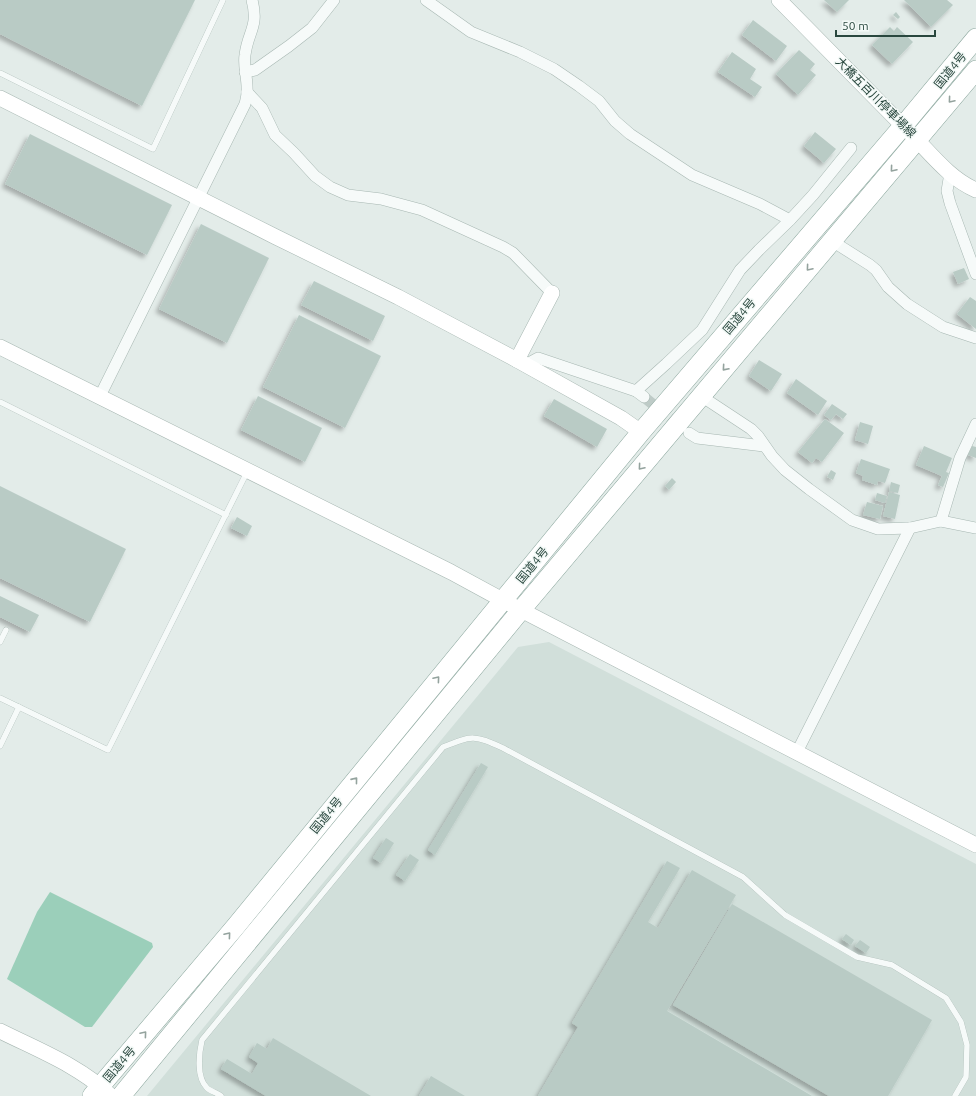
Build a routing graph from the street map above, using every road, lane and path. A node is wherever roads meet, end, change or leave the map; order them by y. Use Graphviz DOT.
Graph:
graph roads {
  1 [pos="222,0"];
  2 [pos="252,0"];
  3 [pos="334,0"];
  4 [pos="426,0"];
  5 [pos="779,0"];
  6 [pos="976,38"];
  7 [pos="976,70"];
  8 [pos="245,72"];
  9 [pos="0,73"];
  10 [pos="247,92"];
  11 [pos="0,98"];
  12 [pos="903,126"];
  13 [pos="918,139"];
  14 [pos="851,148"];
  15 [pos="950,173"];
  16 [pos="976,190"];
  17 [pos="199,198"];
  18 [pos="790,220"];
  19 [pos="832,241"];
  20 [pos="976,274"];
  21 [pos="552,293"];
  22 [pos="976,338"];
  23 [pos="0,347"];
  24 [pos="521,362"];
  25 [pos="100,396"];
  26 [pos="700,396"];
  27 [pos="0,402"];
  28 [pos="976,424"];
  29 [pos="641,432"];
  30 [pos="689,433"];
  31 [pos="764,446"];
  32 [pos="248,469"];
  33 [pos="226,515"];
  34 [pos="941,521"];
  35 [pos="910,528"];
  36 [pos="976,528"];
  37 [pos="503,600"];
  38 [pos="521,610"];
  39 [pos="6,630"];
  40 [pos="0,642"];
  41 [pos="0,698"];
  42 [pos="20,707"];
  43 [pos="0,746"];
  44 [pos="797,752"];
  45 [pos="976,844"];
  46 [pos="0,1031"];
  47 [pos="101,1093"];
  48 [pos="121,1096"];
  49 [pos="221,1096"];
  50 [pos="955,1096"];
  1 -- 9 [label="lane"];
  2 -- 8 [label="street"];
  3 -- 8 [label="street"];
  4 -- 18 [label="street"];
  5 -- 12 [label="street, 大橋五百川停車場線"];
  6 -- 12 [label="highway, 国道4号"];
  7 -- 13 [label="highway, 国道4号, one-way"];
  8 -- 10 [label="street"];
  10 -- 17 [label="street"];
  10 -- 21 [label="street"];
  11 -- 17 [label="street"];
  12 -- 13 [label="street, 大橋五百川停車場線"];
  12 -- 29 [label="highway, 国道4号"];
  13 -- 15 [label="street, 大橋五百川停車場線"];
  13 -- 19 [label="highway, 国道4号, one-way"];
  14 -- 18 [label="street"];
  15 -- 16 [label="street, 大橋五百川停車場線"];
  15 -- 20 [label="street"];
  17 -- 24 [label="street"];
  17 -- 25 [label="street"];
  18 -- 24 [label="street"];
  19 -- 22 [label="street"];
  19 -- 26 [label="highway, 国道4号, one-way"];
  21 -- 24 [label="street"];
  23 -- 25 [label="street"];
  24 -- 29 [label="street"];
  25 -- 32 [label="street"];
  26 -- 31 [label="street"];
  26 -- 38 [label="highway, 国道4号, one-way"];
  27 -- 33 [label="lane"];
  28 -- 34 [label="street"];
  29 -- 37 [label="highway, 国道4号"];
  30 -- 31 [label="street"];
  31 -- 35 [label="street"];
  32 -- 33 [label="lane"];
  32 -- 37 [label="street"];
  33 -- 42 [label="lane"];
  34 -- 35 [label="street"];
  34 -- 36 [label="street"];
  35 -- 44 [label="street"];
  37 -- 38 [label="street"];
  47 -- 37 [label="highway, 国道4号, one-way"];
  38 -- 44 [label="street"];
  38 -- 48 [label="highway, 国道4号"];
  39 -- 40 [label="lane"];
  41 -- 42 [label="lane"];
  42 -- 43 [label="lane"];
  44 -- 45 [label="street"];
  46 -- 47 [label="street"];
  49 -- 50 [label="lane"];
}
